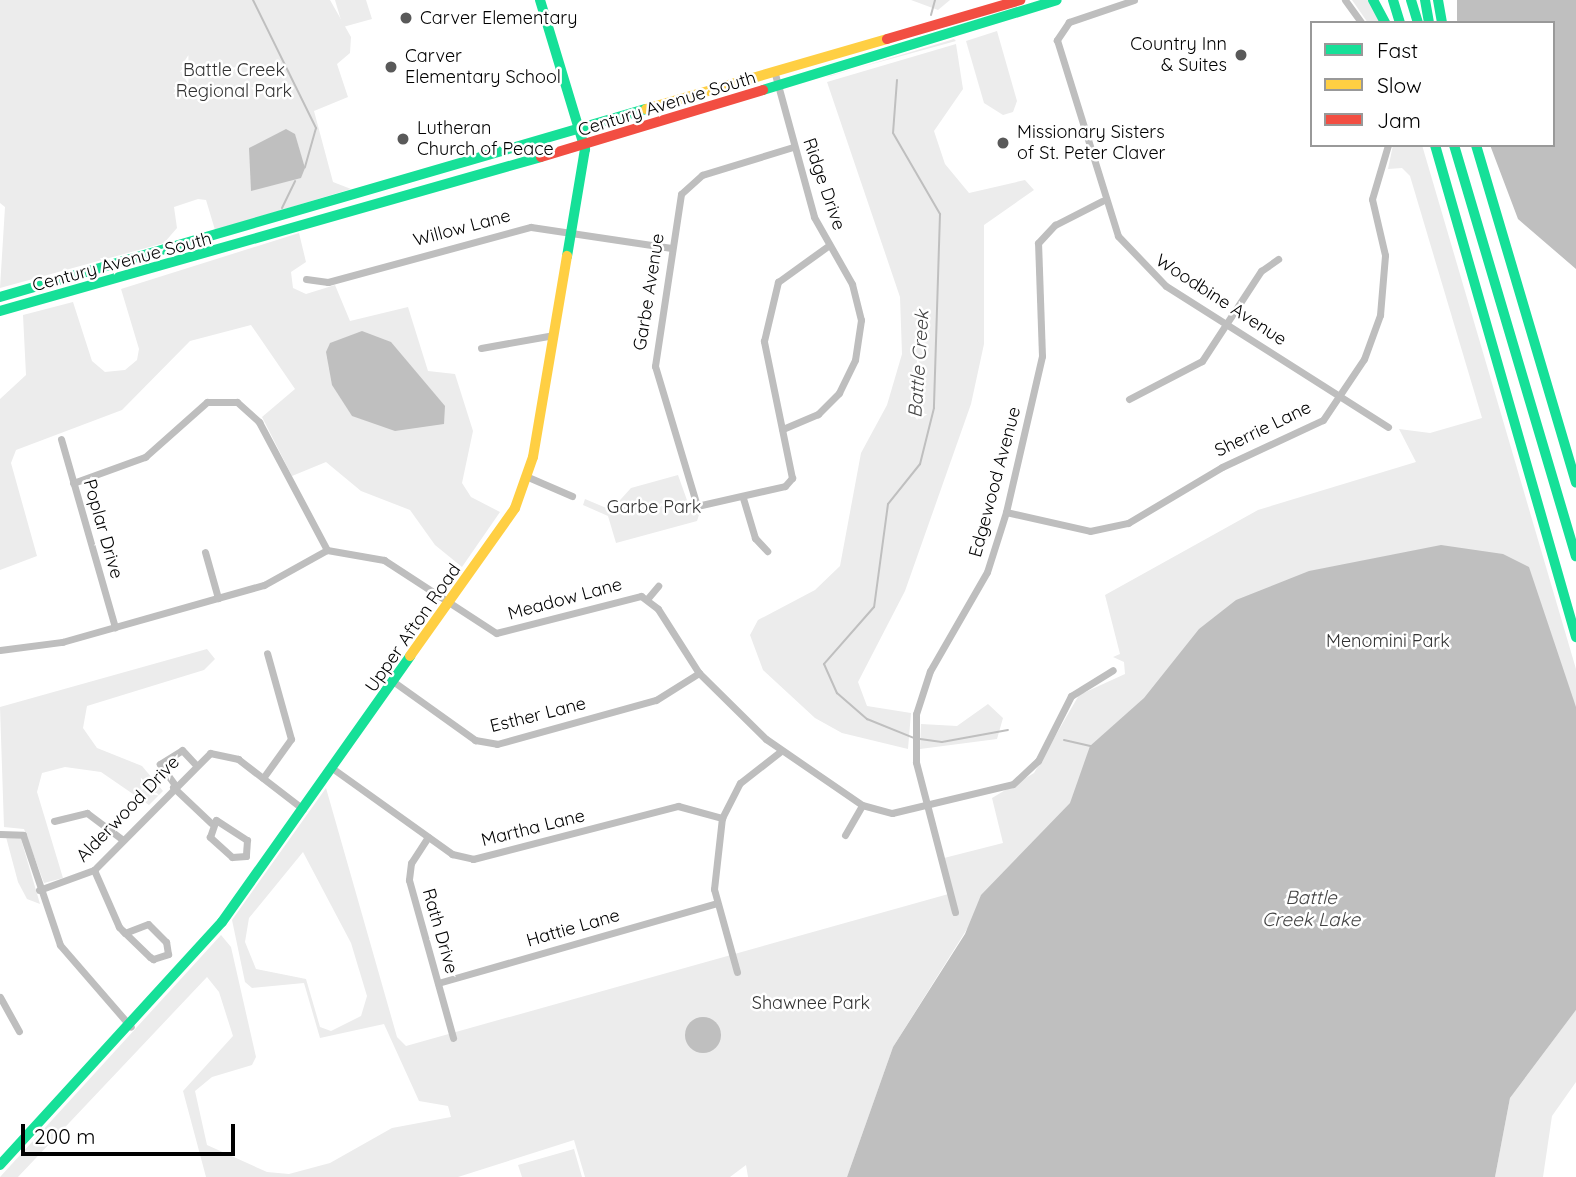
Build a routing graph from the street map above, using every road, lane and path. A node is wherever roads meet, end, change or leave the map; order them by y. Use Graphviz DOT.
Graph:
graph roads {
  1 [pos="540,0"];
  2 [pos="1020,0"];
  3 [pos="1057,0"];
  4 [pos="1134,0"];
  5 [pos="1345,0"];
  6 [pos="1373,0"];
  7 [pos="1393,0"];
  8 [pos="1412,0"];
  9 [pos="1425,0"];
  10 [pos="1438,0"];
  11 [pos="1117,3"];
  12 [pos="1361,21"];
  13 [pos="1384,21"];
  14 [pos="1399,21"];
  15 [pos="1417,21"];
  16 [pos="1429,21"];
  17 [pos="1441,21"];
  18 [pos="775,74"];
  19 [pos="778,87"];
  20 [pos="581,132"];
  21 [pos="584,145"];
  22 [pos="793,147"];
  23 [pos="1388,147"];
  24 [pos="1434,147"];
  25 [pos="1456,147"];
  26 [pos="1477,147"];
  27 [pos="1102,201"];
  28 [pos="571,232"];
  29 [pos="828,246"];
  30 [pos="671,248"];
  31 [pos="1278,259"];
  32 [pos="306,279"];
  33 [pos="0,298"];
  34 [pos="0,311"];
  35 [pos="1227,325"];
  36 [pos="554,335"];
  37 [pos="481,348"];
  38 [pos="1340,396"];
  39 [pos="1129,399"];
  40 [pos="1388,427"];
  41 [pos="782,429"];
  42 [pos="61,439"];
  43 [pos="1572,454"];
  44 [pos="528,477"];
  45 [pos="1576,482"];
  46 [pos="73,483"];
  47 [pos="572,496"];
  48 [pos="743,498"];
  49 [pos="1006,512"];
  50 [pos="327,550"];
  51 [pos="767,551"];
  52 [pos="205,552"];
  53 [pos="1576,556"];
  54 [pos="658,586"];
  55 [pos="218,598"];
  56 [pos="648,598"];
  57 [pos="448,606"];
  58 [pos="115,626"];
  59 [pos="1576,637"];
  60 [pos="0,650"];
  61 [pos="267,653"];
  62 [pos="1113,670"];
  63 [pos="699,673"];
  64 [pos="394,682"];
  65 [pos="780,751"];
  66 [pos="195,764"];
  67 [pos="332,768"];
  68 [pos="263,778"];
  69 [pos="174,786"];
  70 [pos="862,805"];
  71 [pos="303,809"];
  72 [pos="927,809"];
  73 [pos="722,818"];
  74 [pos="54,821"];
  75 [pos="211,823"];
  76 [pos="0,834"];
  77 [pos="845,835"];
  78 [pos="428,837"];
  79 [pos="123,841"];
  80 [pos="94,870"];
  81 [pos="39,890"];
  82 [pos="717,903"];
  83 [pos="955,912"];
  84 [pos="125,933"];
  85 [pos="737,972"];
  86 [pos="438,983"];
  87 [pos="0,997"];
  88 [pos="131,1027"];
  89 [pos="19,1031"];
  90 [pos="453,1038"];
  91 [pos="0,1165"];
  1 -- 20 [label="main road, Upper Afton Road"];
  2 -- 18 [label="main road, Century Avenue South"];
  3 -- 19 [label="main road, Century Avenue South"];
  4 -- 11 [label="street, Woodbine Avenue"];
  5 -- 12 [label="street"];
  6 -- 13 [label="main road"];
  7 -- 14 [label="main road"];
  8 -- 15 [label="main road"];
  9 -- 16 [label="main road"];
  10 -- 17 [label="main road"];
  11 -- 27 [label="street, Woodbine Avenue"];
  18 -- 19 [label="street, Ridge Drive"];
  18 -- 20 [label="main road, Century Avenue South"];
  19 -- 21 [label="main road, Century Avenue South"];
  19 -- 22 [label="street, Ridge Drive"];
  20 -- 21 [label="main road, Upper Afton Road"];
  20 -- 33 [label="main road, Century Avenue South"];
  21 -- 28 [label="main road, Upper Afton Road"];
  21 -- 34 [label="main road, Century Avenue South"];
  22 -- 29 [label="street, Ridge Drive"];
  22 -- 30 [label="street, Garbe Avenue"];
  23 -- 38 [label="street, Sherrie Lane"];
  24 -- 59 [label="main road"];
  25 -- 53 [label="main road"];
  26 -- 43 [label="main road"];
  27 -- 35 [label="street, Woodbine Avenue"];
  27 -- 49 [label="street, Edgewood Avenue"];
  28 -- 30 [label="street, Willow Lane"];
  28 -- 32 [label="street, Willow Lane"];
  28 -- 36 [label="main road, Upper Afton Road"];
  29 -- 41 [label="street"];
  29 -- 41 [label="street, Ridge Drive"];
  30 -- 48 [label="street, Garbe Avenue"];
  31 -- 35 [label="street"];
  35 -- 38 [label="street, Woodbine Avenue"];
  35 -- 39 [label="street"];
  36 -- 37 [label="street"];
  36 -- 44 [label="main road, Upper Afton Road"];
  38 -- 40 [label="street, Woodbine Avenue"];
  38 -- 49 [label="street, Sherrie Lane"];
  41 -- 48 [label="street"];
  42 -- 46 [label="street, Poplar Drive"];
  43 -- 45 [label="main road"];
  44 -- 47 [label="street"];
  44 -- 57 [label="main road, Upper Afton Road"];
  46 -- 50 [label="street"];
  46 -- 58 [label="street, Poplar Drive"];
  48 -- 51 [label="street"];
  49 -- 72 [label="street, Edgewood Avenue"];
  50 -- 55 [label="street"];
  50 -- 57 [label="street, Meadow Lane"];
  52 -- 55 [label="street"];
  54 -- 56 [label="street"];
  55 -- 58 [label="street"];
  56 -- 57 [label="street, Meadow Lane"];
  56 -- 63 [label="street, Meadow Lane"];
  57 -- 64 [label="main road, Upper Afton Road"];
  58 -- 60 [label="street"];
  61 -- 68 [label="street"];
  62 -- 72 [label="street, Meadow Lane"];
  63 -- 64 [label="street, Esther Lane"];
  63 -- 65 [label="street, Meadow Lane"];
  64 -- 67 [label="main road, Upper Afton Road"];
  65 -- 70 [label="street, Meadow Lane"];
  65 -- 73 [label="street"];
  66 -- 68 [label="street, Alderwood Drive"];
  66 -- 69 [label="street, Alderwood Drive"];
  66 -- 69 [label="street"];
  67 -- 71 [label="main road, Upper Afton Road"];
  67 -- 78 [label="street, Martha Lane"];
  68 -- 71 [label="street, Alderwood Drive"];
  69 -- 75 [label="street"];
  69 -- 79 [label="street, Alderwood Drive"];
  70 -- 72 [label="street, Meadow Lane"];
  70 -- 77 [label="street"];
  71 -- 88 [label="main road, Upper Afton Road"];
  72 -- 83 [label="street, Edgewood Avenue"];
  73 -- 78 [label="street, Martha Lane"];
  73 -- 82 [label="street"];
  74 -- 79 [label="street"];
  75 -- 75 [label="street"];
  76 -- 81 [label="street"];
  78 -- 86 [label="street, Rath Drive"];
  79 -- 80 [label="street, Alderwood Drive"];
  80 -- 81 [label="street, Alderwood Drive"];
  80 -- 84 [label="street"];
  81 -- 88 [label="street"];
  82 -- 85 [label="street"];
  82 -- 86 [label="street, Hattie Lane"];
  84 -- 84 [label="street"];
  86 -- 90 [label="street, Rath Drive"];
  87 -- 89 [label="street"];
  88 -- 91 [label="main road, Upper Afton Road"];
}
